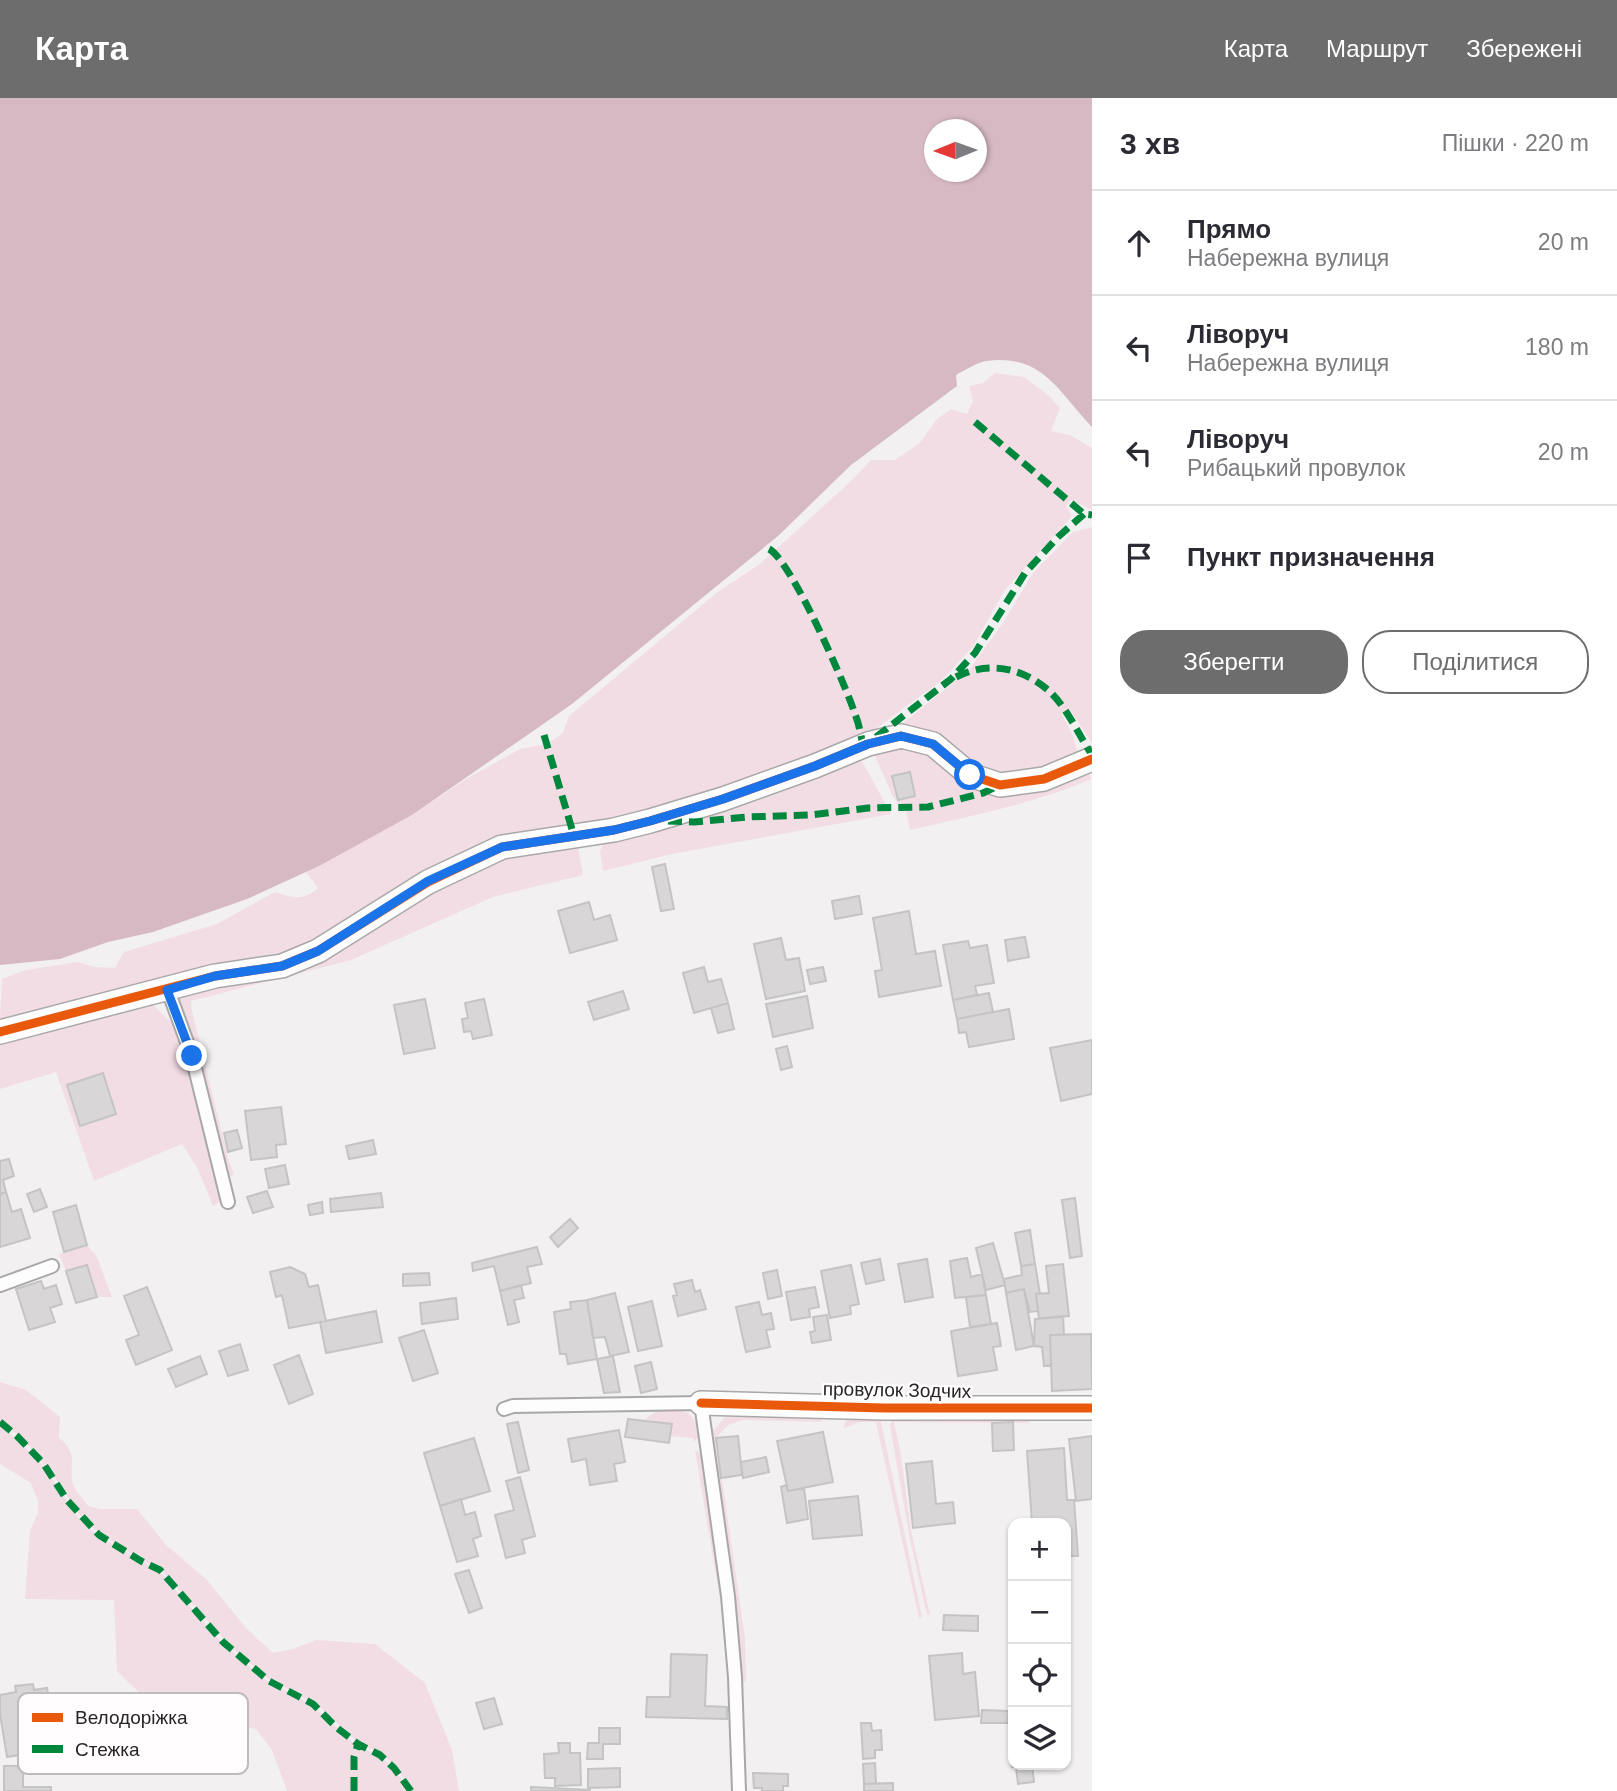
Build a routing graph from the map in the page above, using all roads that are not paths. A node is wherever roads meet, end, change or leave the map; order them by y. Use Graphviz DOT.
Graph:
graph roads {
  1 [pos="1092,759"];
  2 [pos="167,990"];
  3 [pos="0,1032"];
  4 [pos="228,1202"];
  5 [pos="52,1266"];
  6 [pos="0,1285"];
  7 [pos="701,1403"];
  8 [pos="1092,1408"];
  9 [pos="503,1409"];
  10 [pos="739,1791"];
  1 -- 2 [label="street"];
  2 -- 3 [label="street"];
  2 -- 4 [label="lane"];
  5 -- 6 [label="lane"];
  7 -- 8 [label="street, провулок Зодчих"];
  7 -- 9 [label="lane, провулок Зодчих"];
  7 -- 10 [label="lane"];
}
